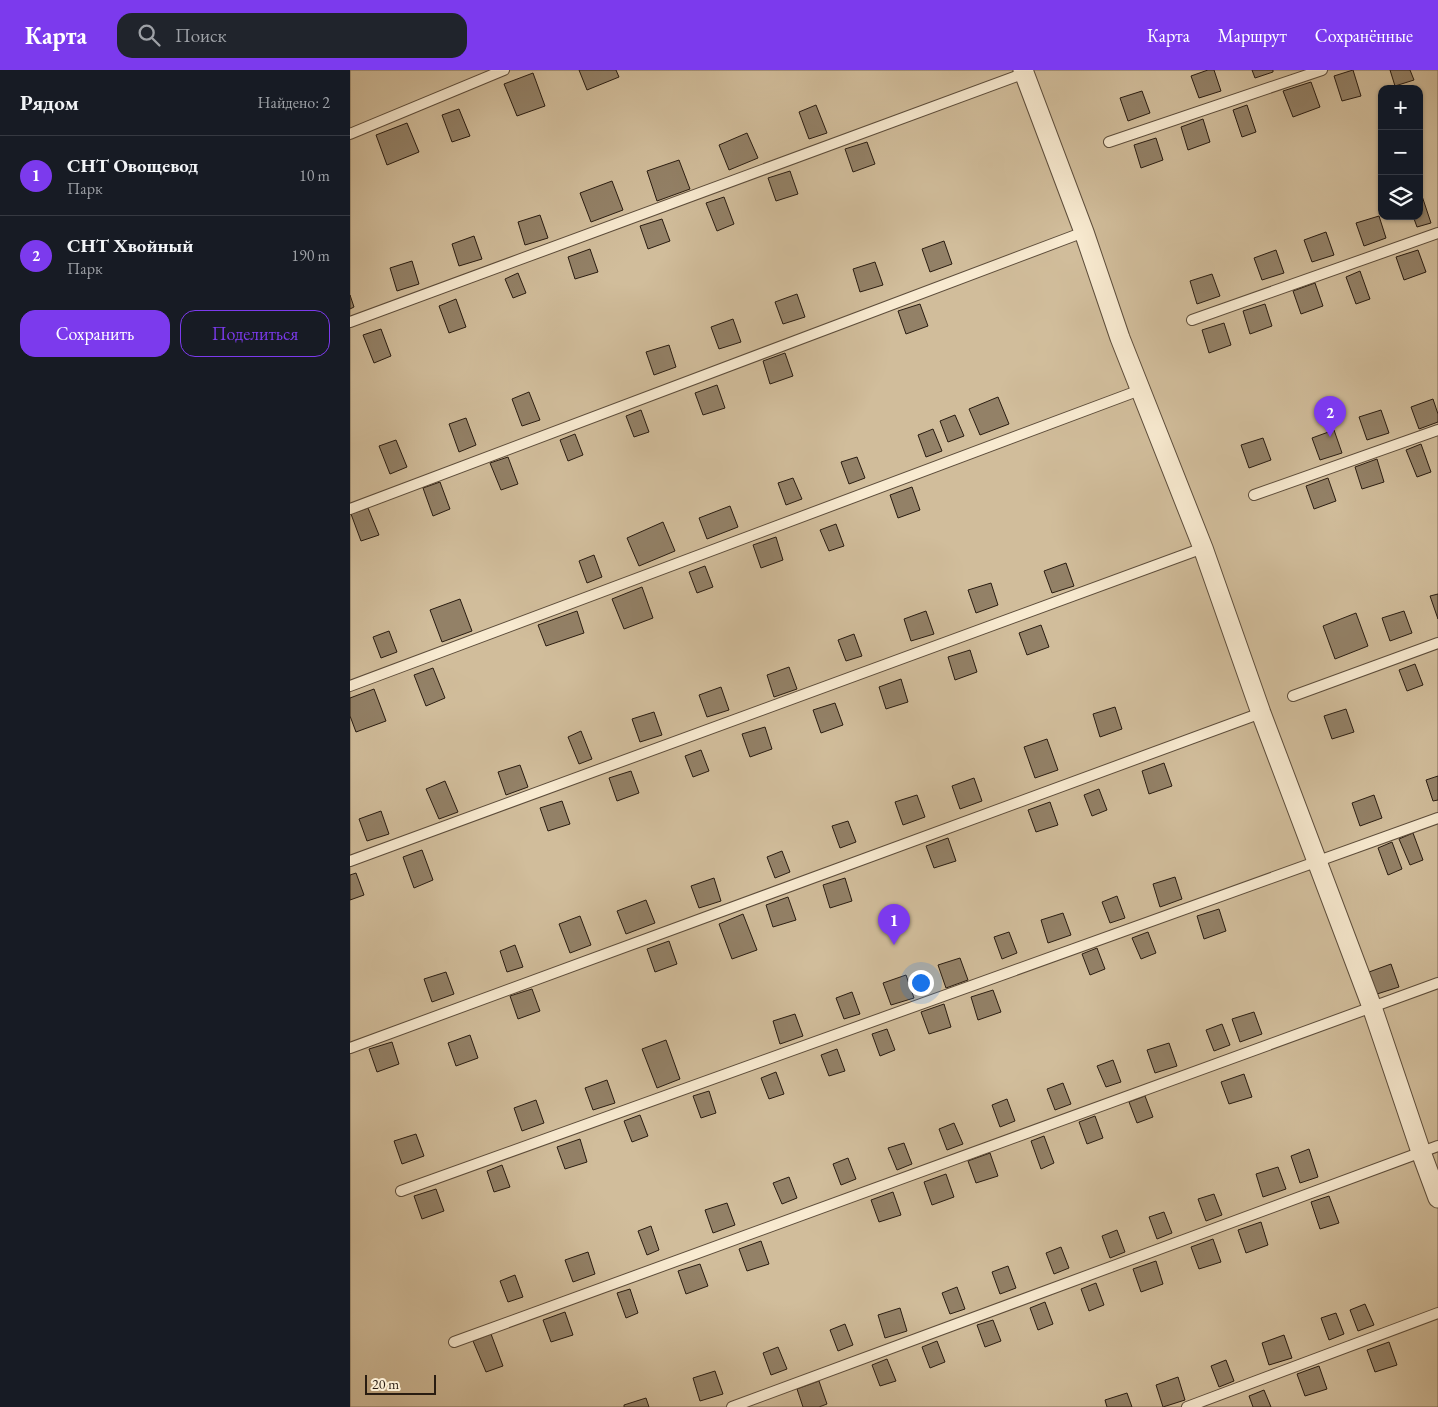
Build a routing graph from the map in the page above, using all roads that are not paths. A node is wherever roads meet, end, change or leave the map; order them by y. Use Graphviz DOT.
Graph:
graph roads {
  1 [pos="504,70"];
  2 [pos="1322,70"];
  3 [pos="1024,71"];
  4 [pos="350,134"];
  5 [pos="1108,142"];
  6 [pos="1084,232"];
  7 [pos="1438,233"];
  8 [pos="1192,320"];
  9 [pos="350,322"];
  10 [pos="1140,390"];
  11 [pos="1438,430"];
  12 [pos="1254,496"];
  13 [pos="350,509"];
  14 [pos="1203,548"];
  15 [pos="1438,643"];
  16 [pos="350,686"];
  17 [pos="1293,696"];
  18 [pos="1261,713"];
  19 [pos="1438,818"];
  20 [pos="350,861"];
  21 [pos="1318,862"];
  22 [pos="1438,983"];
  23 [pos="1372,1007"];
  24 [pos="350,1048"];
  25 [pos="1429,1149"];
  26 [pos="401,1191"];
  27 [pos="1438,1198"];
  28 [pos="1438,1313"];
  29 [pos="454,1342"];
  30 [pos="732,1407"];
  31 [pos="1187,1407"];
  1 -- 4 [label="lane"];
  2 -- 5 [label="lane"];
  3 -- 6 [label="street"];
  3 -- 9 [label="lane"];
  6 -- 10 [label="street"];
  6 -- 13 [label="lane"];
  7 -- 8 [label="lane"];
  10 -- 14 [label="street"];
  10 -- 16 [label="lane"];
  11 -- 12 [label="lane"];
  14 -- 18 [label="street"];
  14 -- 20 [label="lane"];
  15 -- 17 [label="lane"];
  18 -- 21 [label="street"];
  18 -- 24 [label="lane"];
  19 -- 21 [label="lane"];
  21 -- 23 [label="street"];
  21 -- 26 [label="lane"];
  22 -- 23 [label="lane"];
  23 -- 25 [label="street"];
  23 -- 29 [label="lane"];
  25 -- 27 [label="street"];
  25 -- 30 [label="lane"];
  28 -- 31 [label="lane"];
}
